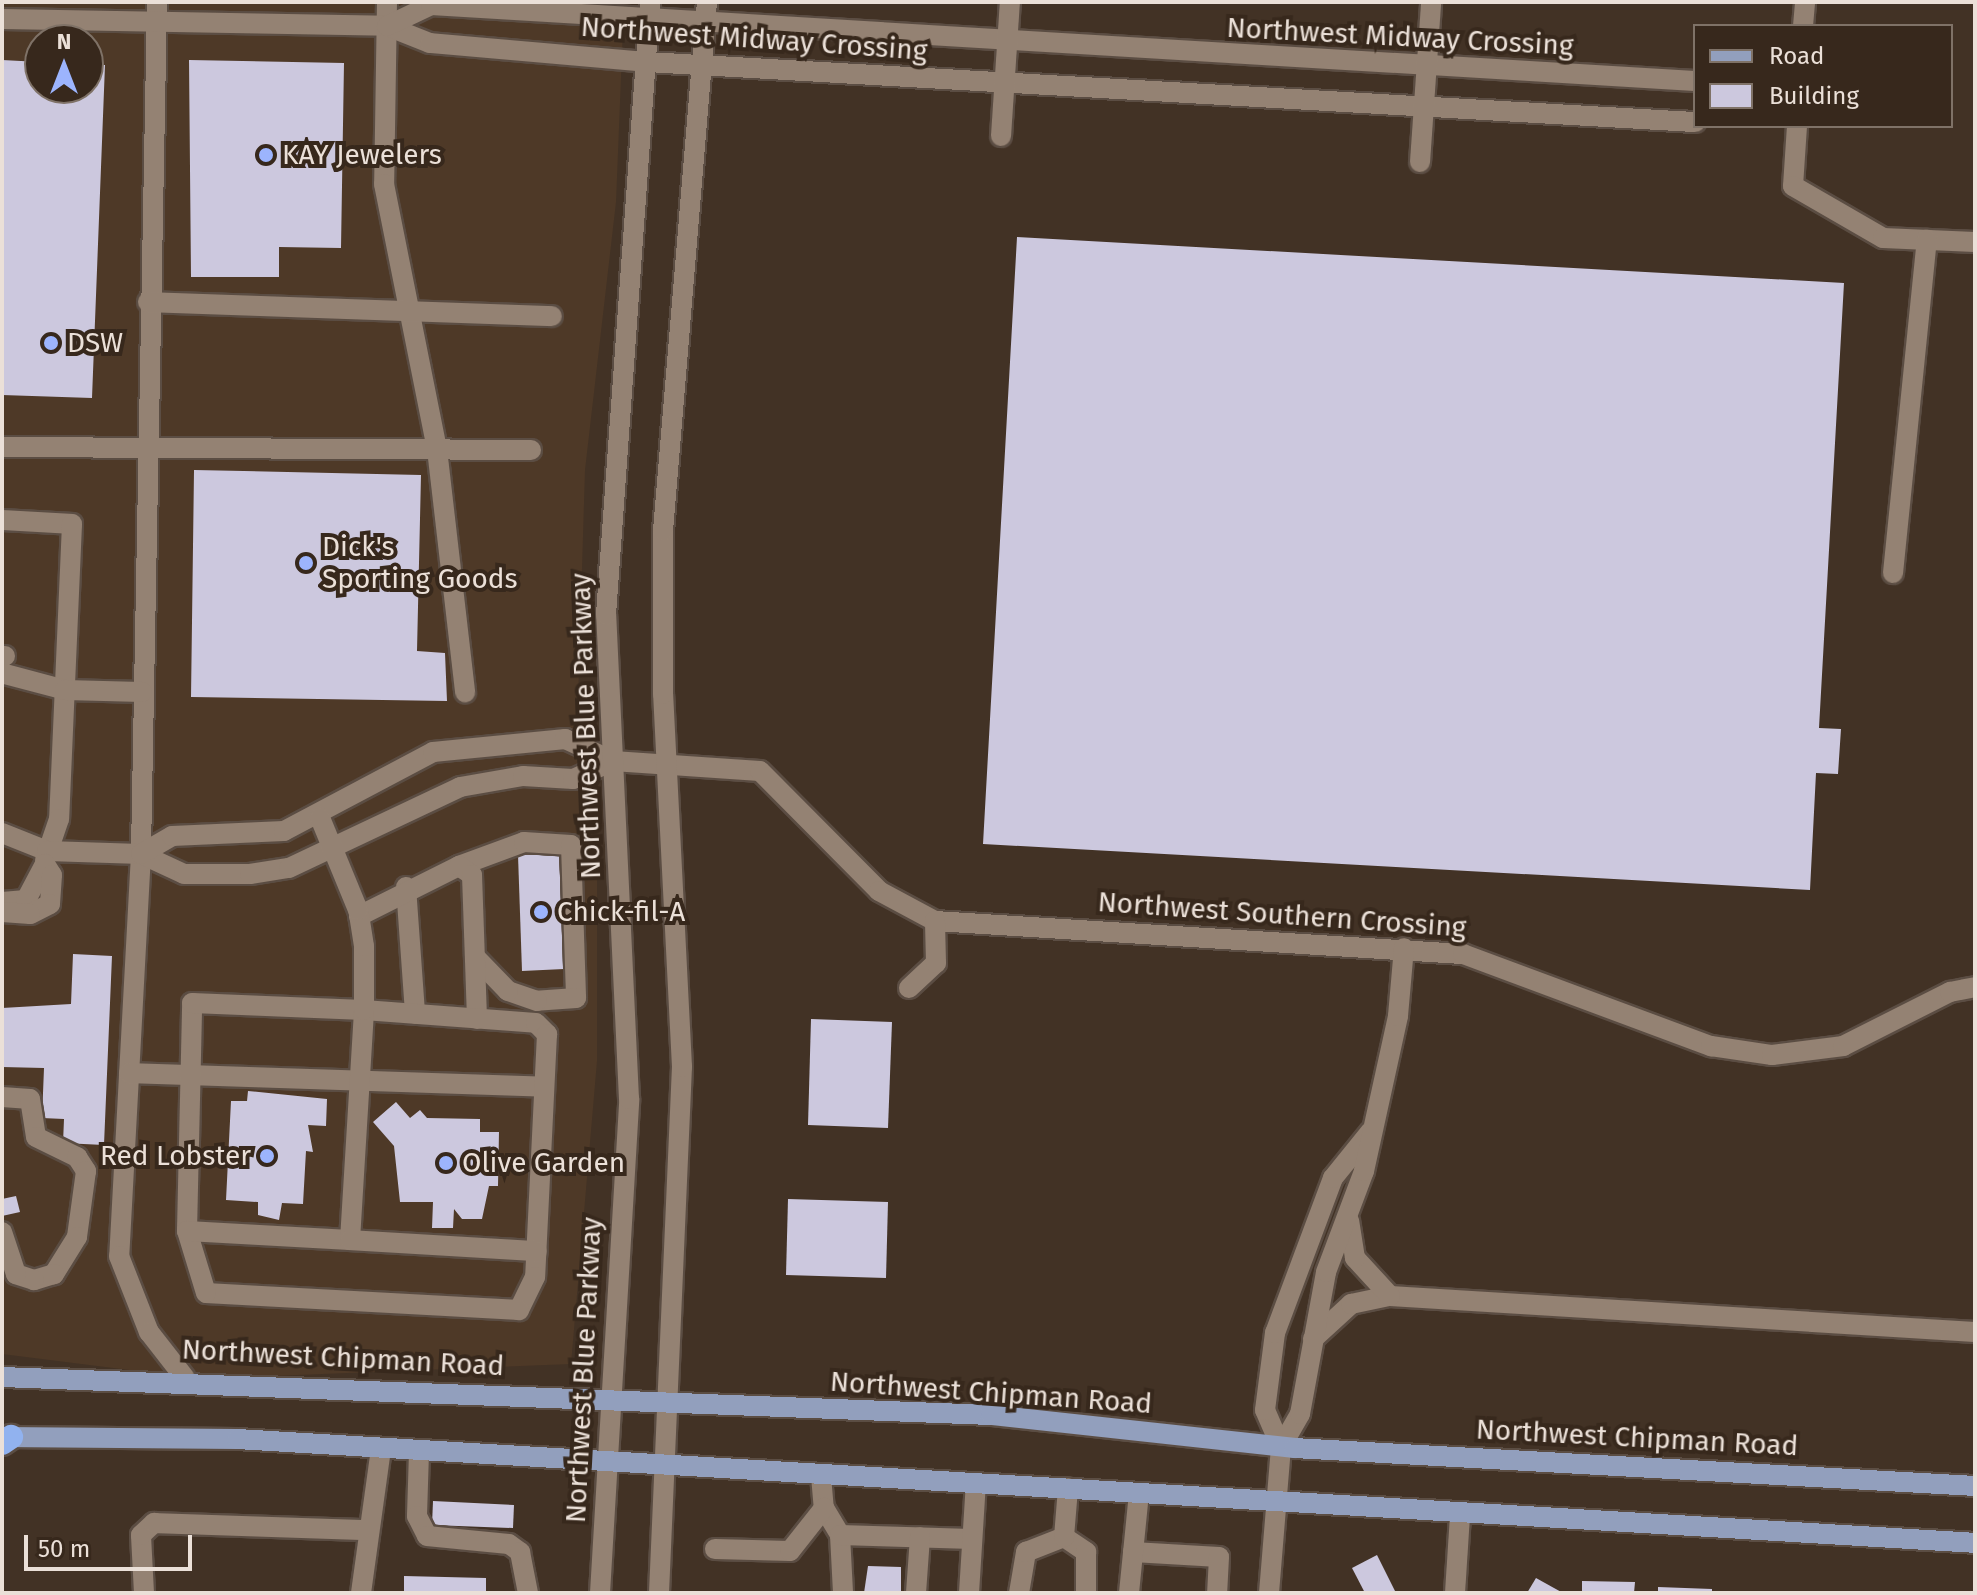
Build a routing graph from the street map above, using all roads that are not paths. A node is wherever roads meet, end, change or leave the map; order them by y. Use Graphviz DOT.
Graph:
graph roads {
  1 [pos="387,2"];
  2 [pos="707,2"];
  3 [pos="1010,2"];
  4 [pos="1805,2"];
  5 [pos="1431,3"];
  6 [pos="650,10"];
  7 [pos="156,12"];
  8 [pos="2,19"];
  9 [pos="705,23"];
  10 [pos="1803,24"];
  11 [pos="387,26"];
  12 [pos="1007,41"];
  13 [pos="647,62"];
  14 [pos="704,64"];
  15 [pos="1428,67"];
  16 [pos="1693,81"];
  17 [pos="1005,83"];
  18 [pos="1425,109"];
  19 [pos="1693,122"];
  20 [pos="1797,128"];
  21 [pos="1001,136"];
  22 [pos="1420,162"];
  23 [pos="1927,240"];
  24 [pos="1975,242"];
  25 [pos="148,302"];
  26 [pos="409,307"];
  27 [pos="552,316"];
  28 [pos="2,447"];
  29 [pos="437,449"];
  30 [pos="144,450"];
  31 [pos="531,450"];
  32 [pos="2,520"];
  33 [pos="1893,573"];
  34 [pos="4,662"];
  35 [pos="65,690"];
  36 [pos="142,692"];
  37 [pos="465,692"];
  38 [pos="613,761"];
  39 [pos="667,763"];
  40 [pos="320,818"];
  41 [pos="2,833"];
  42 [pos="331,849"];
  43 [pos="141,854"];
  44 [pos="46,858"];
  45 [pos="459,866"];
  46 [pos="406,887"];
  47 [pos="2,902"];
  48 [pos="2,912"];
  49 [pos="359,916"];
  50 [pos="935,921"];
  51 [pos="1404,948"];
  52 [pos="475,957"];
  53 [pos="1975,987"];
  54 [pos="909,988"];
  55 [pos="364,1010"];
  56 [pos="415,1014"];
  57 [pos="477,1019"];
  58 [pos="129,1073"];
  59 [pos="190,1077"];
  60 [pos="359,1081"];
  61 [pos="544,1087"];
  62 [pos="2,1097"];
  63 [pos="1372,1130"];
  64 [pos="1349,1214"];
  65 [pos="187,1231"];
  66 [pos="2,1232"];
  67 [pos="350,1240"];
  68 [pos="537,1251"];
  69 [pos="1390,1296"];
  70 [pos="1975,1332"];
  71 [pos="1311,1343"];
  72 [pos="2,1377"];
  73 [pos="185,1378"];
  74 [pos="608,1398"];
  75 [pos="669,1400"];
  76 [pos="5,1439"];
  77 [pos="1281,1447"];
  78 [pos="381,1449"];
  79 [pos="419,1452"];
  80 [pos="603,1466"];
  81 [pos="667,1469"];
  82 [pos="821,1476"];
  83 [pos="976,1483"];
  84 [pos="1975,1486"];
  85 [pos="1068,1488"];
  86 [pos="1139,1493"];
  87 [pos="1273,1501"];
  88 [pos="824,1508"];
  89 [pos="1460,1515"];
  90 [pos="367,1530"];
  91 [pos="840,1535"];
  92 [pos="920,1537"];
  93 [pos="1064,1537"];
  94 [pos="972,1539"];
  95 [pos="1975,1543"];
  96 [pos="715,1549"];
  97 [pos="1133,1552"];
  98 [pos="144,1593"];
  99 [pos="361,1593"];
  100 [pos="528,1593"];
  101 [pos="600,1593"];
  102 [pos="659,1593"];
  103 [pos="843,1593"];
  104 [pos="916,1593"];
  105 [pos="969,1593"];
  106 [pos="1019,1593"];
  107 [pos="1086,1593"];
  108 [pos="1129,1593"];
  109 [pos="1217,1593"];
  110 [pos="1269,1593"];
  111 [pos="1455,1593"];
  1 -- 11 [label="street"];
  2 -- 9 [label="street"];
  3 -- 12 [label="street"];
  4 -- 10 [label="street"];
  5 -- 15 [label="street"];
  6 -- 9 [label="street, Northwest Midway Crossing"];
  6 -- 11 [label="street, Northwest Midway Crossing"];
  6 -- 13 [label="street, Northwest Blue Parkway"];
  7 -- 8 [label="street, Northwest Midway Crossing"];
  7 -- 11 [label="street, Northwest Midway Crossing"];
  7 -- 25 [label="street"];
  9 -- 12 [label="street, Northwest Midway Crossing"];
  9 -- 14 [label="street"];
  11 -- 13 [label="street, Northwest Midway Crossing"];
  11 -- 26 [label="street"];
  12 -- 15 [label="street, Northwest Midway Crossing"];
  12 -- 17 [label="street"];
  13 -- 14 [label="street, Northwest Midway Crossing"];
  13 -- 38 [label="street, Northwest Blue Parkway"];
  14 -- 17 [label="street, Northwest Midway Crossing"];
  14 -- 39 [label="street"];
  15 -- 16 [label="street, Northwest Midway Crossing"];
  15 -- 18 [label="street"];
  17 -- 18 [label="street, Northwest Midway Crossing"];
  17 -- 21 [label="street"];
  18 -- 19 [label="street, Northwest Midway Crossing"];
  18 -- 22 [label="street"];
  20 -- 23 [label="street"];
  23 -- 24 [label="street"];
  23 -- 33 [label="street"];
  25 -- 26 [label="street"];
  25 -- 30 [label="street"];
  26 -- 27 [label="street"];
  26 -- 29 [label="street"];
  28 -- 30 [label="street"];
  29 -- 30 [label="street"];
  29 -- 31 [label="street"];
  29 -- 37 [label="street"];
  30 -- 36 [label="street"];
  32 -- 35 [label="street"];
  34 -- 35 [label="street"];
  35 -- 36 [label="street"];
  35 -- 44 [label="street"];
  36 -- 43 [label="street"];
  38 -- 39 [label="street, Northwest Southern Crossing"];
  38 -- 40 [label="street, Northwest Southern Crossing"];
  38 -- 42 [label="street, Northwest Southern Crossing"];
  38 -- 74 [label="street, Northwest Blue Parkway"];
  39 -- 50 [label="street, Northwest Southern Crossing"];
  39 -- 75 [label="street"];
  40 -- 42 [label="street"];
  40 -- 43 [label="street, Northwest Southern Crossing"];
  41 -- 44 [label="street, Northwest Southern Crossing"];
  42 -- 43 [label="street, Northwest Southern Crossing"];
  42 -- 49 [label="street"];
  43 -- 44 [label="street, Northwest Southern Crossing"];
  43 -- 58 [label="street"];
  44 -- 47 [label="street"];
  44 -- 48 [label="street"];
  45 -- 46 [label="street"];
  45 -- 52 [label="street"];
  45 -- 52 [label="street"];
  46 -- 49 [label="street"];
  46 -- 56 [label="street"];
  49 -- 55 [label="street"];
  50 -- 51 [label="street, Northwest Southern Crossing"];
  50 -- 54 [label="street"];
  51 -- 53 [label="street, Northwest Southern Crossing"];
  51 -- 63 [label="street"];
  52 -- 57 [label="street"];
  55 -- 56 [label="street"];
  55 -- 59 [label="street"];
  55 -- 60 [label="street"];
  56 -- 57 [label="street"];
  57 -- 61 [label="street"];
  58 -- 59 [label="street"];
  58 -- 73 [label="street"];
  59 -- 60 [label="street"];
  59 -- 65 [label="street"];
  60 -- 61 [label="street"];
  60 -- 67 [label="street"];
  61 -- 68 [label="street"];
  62 -- 66 [label="street"];
  63 -- 64 [label="street"];
  63 -- 77 [label="street"];
  64 -- 69 [label="street"];
  64 -- 71 [label="street"];
  65 -- 67 [label="street"];
  65 -- 68 [label="street"];
  67 -- 68 [label="street"];
  69 -- 70 [label="street"];
  69 -- 71 [label="street"];
  71 -- 77 [label="street"];
  72 -- 73 [label="main road, Northwest Chipman Road"];
  73 -- 74 [label="main road, Northwest Chipman Road"];
  74 -- 75 [label="main road, Northwest Chipman Road"];
  74 -- 80 [label="street, Northwest Blue Parkway"];
  75 -- 77 [label="main road, Northwest Chipman Road"];
  75 -- 81 [label="street"];
  76 -- 78 [label="main road"];
  77 -- 84 [label="main road, Northwest Chipman Road"];
  77 -- 87 [label="street"];
  78 -- 79 [label="main road"];
  78 -- 90 [label="street"];
  79 -- 80 [label="main road"];
  79 -- 100 [label="street"];
  80 -- 81 [label="main road"];
  80 -- 101 [label="street, Northwest Blue Parkway"];
  81 -- 82 [label="main road"];
  81 -- 102 [label="street"];
  82 -- 83 [label="main road"];
  82 -- 88 [label="street"];
  83 -- 85 [label="main road"];
  83 -- 94 [label="street"];
  85 -- 86 [label="main road"];
  85 -- 93 [label="street"];
  86 -- 87 [label="main road"];
  86 -- 97 [label="street"];
  87 -- 89 [label="main road"];
  87 -- 110 [label="street"];
  88 -- 91 [label="street"];
  88 -- 96 [label="street"];
  89 -- 95 [label="main road"];
  89 -- 111 [label="street"];
  90 -- 98 [label="street"];
  90 -- 99 [label="street"];
  91 -- 92 [label="street"];
  91 -- 103 [label="street"];
  92 -- 94 [label="street"];
  92 -- 104 [label="street"];
  93 -- 106 [label="street"];
  93 -- 107 [label="street"];
  94 -- 105 [label="street"];
  97 -- 108 [label="street"];
  97 -- 109 [label="street"];
}
